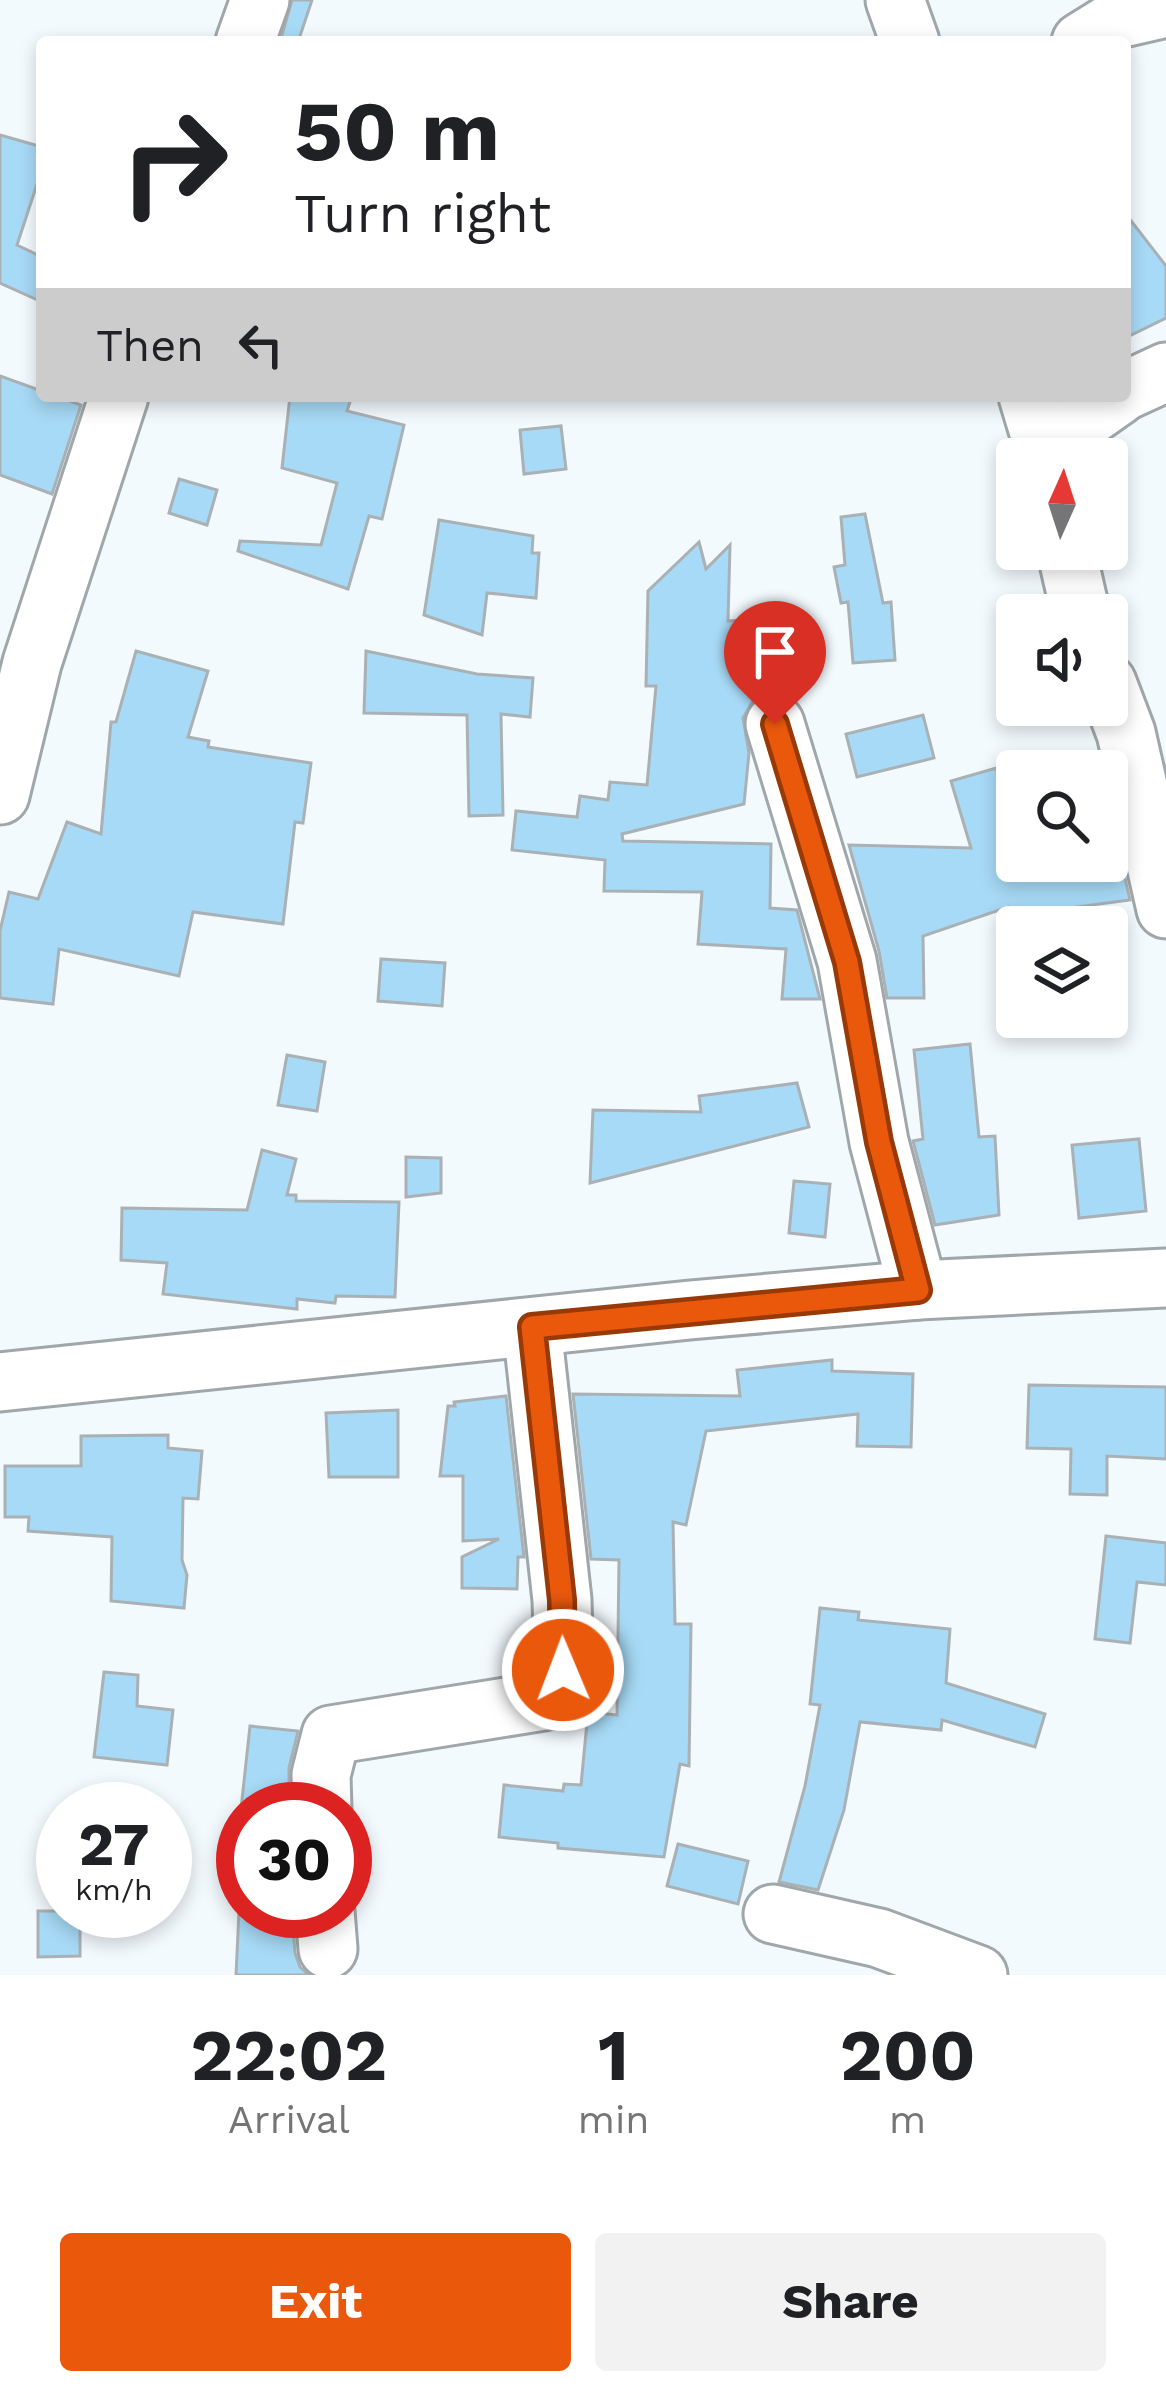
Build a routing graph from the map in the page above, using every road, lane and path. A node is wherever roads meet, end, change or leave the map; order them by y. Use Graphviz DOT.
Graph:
graph roads {
  1 [pos="260,0"];
  2 [pos="895,0"];
  3 [pos="1166,8"];
  4 [pos="246,36"];
  5 [pos="908,36"];
  6 [pos="1091,36"];
  7 [pos="1166,372"];
  8 [pos="1131,388"];
  9 [pos="116,402"];
  10 [pos="1103,402"];
  11 [pos="1040,434"];
  12 [pos="775,724"];
  13 [pos="1123,726"];
  14 [pos="0,795"];
  15 [pos="1166,909"];
  16 [pos="1166,1278"];
  17 [pos="918,1290"];
  18 [pos="532,1327"];
  19 [pos="0,1382"];
  20 [pos="321,1782"];
  21 [pos="773,1914"];
  22 [pos="978,1975"];
  1 -- 4 [label="street"];
  2 -- 5 [label="street"];
  3 -- 6 [label="street"];
  7 -- 8 [label="street"];
  9 -- 14 [label="street"];
  10 -- 11 [label="street"];
  12 -- 17 [label="street"];
  13 -- 15 [label="street"];
  16 -- 17 [label="street"];
  17 -- 18 [label="street"];
  18 -- 19 [label="street"];
  18 -- 20 [label="street"];
  21 -- 22 [label="street"];
}
